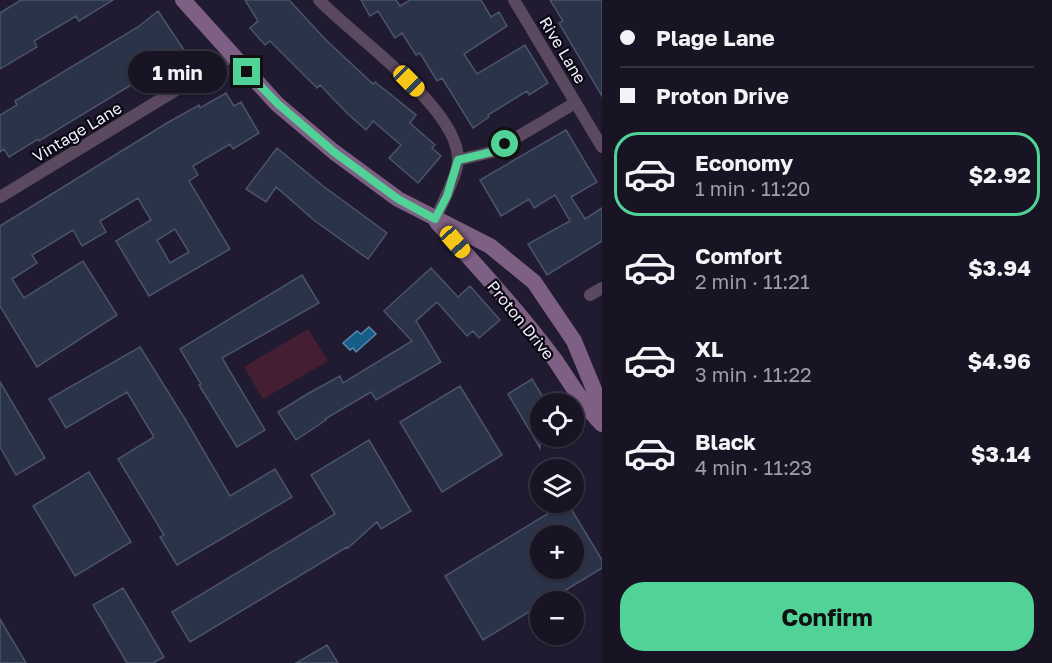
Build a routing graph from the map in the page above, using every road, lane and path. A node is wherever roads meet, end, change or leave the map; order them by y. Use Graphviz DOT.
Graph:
graph roads {
  1 [pos="183,0"];
  2 [pos="319,0"];
  3 [pos="514,0"];
  4 [pos="232,56"];
  5 [pos="575,103"];
  6 [pos="602,147"];
  7 [pos="458,160"];
  8 [pos="0,197"];
  9 [pos="435,219"];
  10 [pos="602,288"];
  11 [pos="590,295"];
  12 [pos="602,409"];
  13 [pos="602,424"];
  1 -- 4 [label="street, Proton Drive"];
  2 -- 7 [label="street"];
  3 -- 5 [label="street, Rive Lane"];
  4 -- 8 [label="street, Vintage Lane"];
  4 -- 9 [label="street, Proton Drive"];
  5 -- 6 [label="street, Rive Lane"];
  5 -- 7 [label="street"];
  7 -- 9 [label="street"];
  9 -- 12 [label="street, Proton Drive"];
  9 -- 13 [label="street, Proton Drive"];
  10 -- 11 [label="street"];
}
